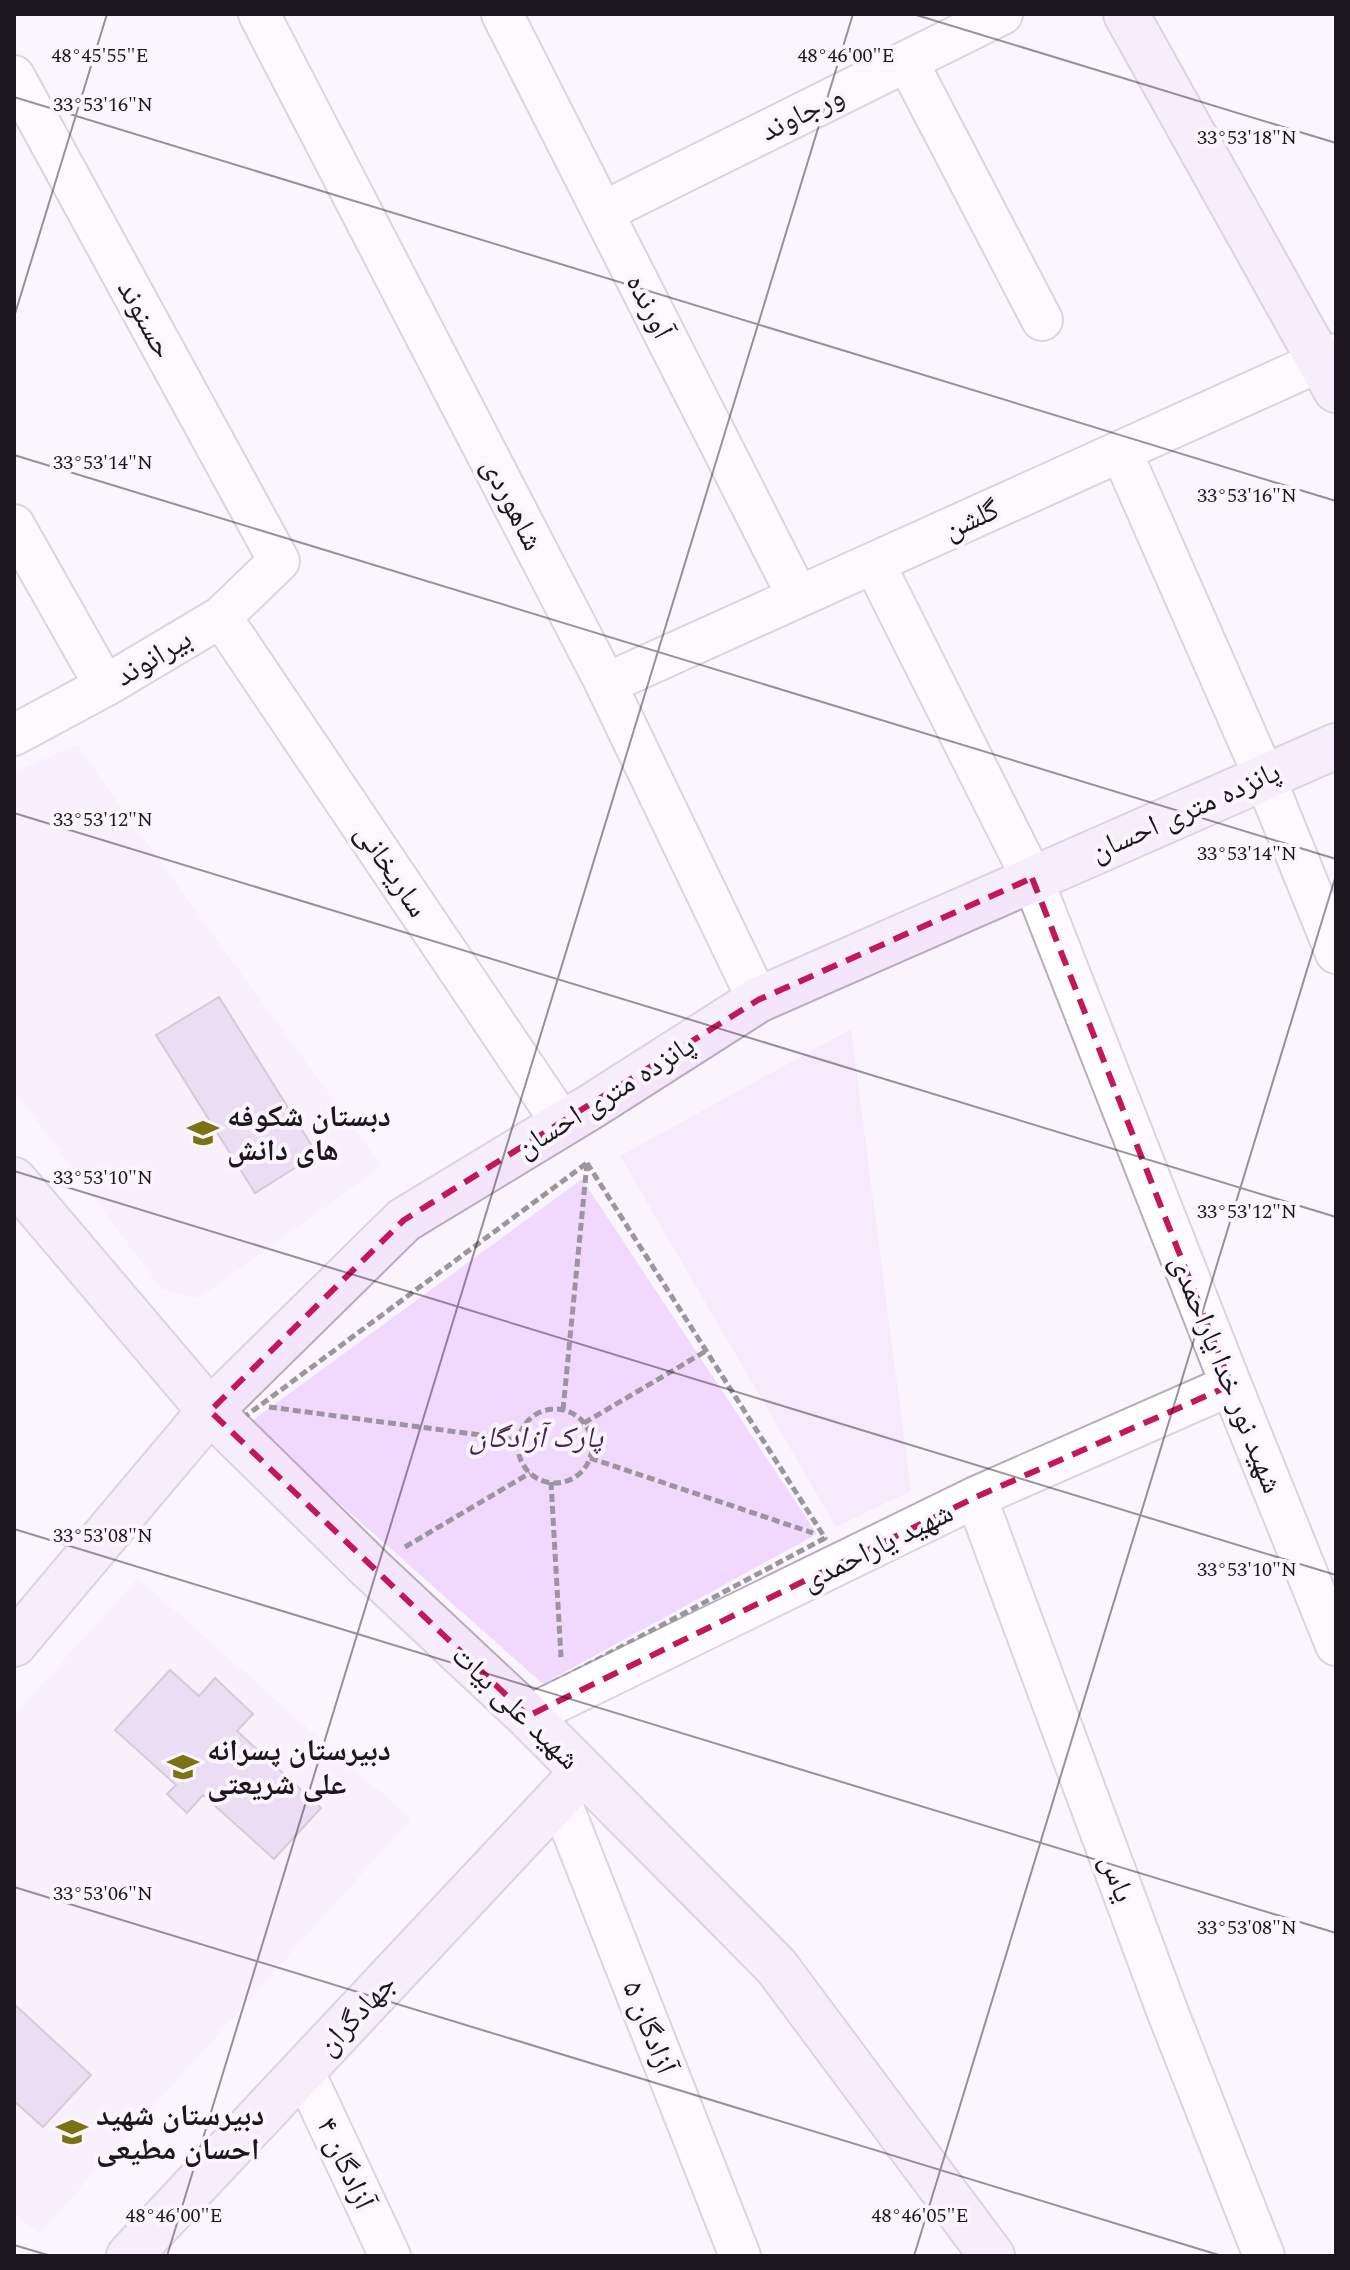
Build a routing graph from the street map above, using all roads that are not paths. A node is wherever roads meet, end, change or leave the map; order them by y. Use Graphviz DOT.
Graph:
graph roads {
  1 [pos="259,14"];
  2 [pos="502,14"];
  3 [pos="1002,14"];
  4 [pos="1126,14"];
  5 [pos="907,61"];
  6 [pos="14,76"];
  7 [pos="603,212"];
  8 [pos="1042,320"];
  9 [pos="1331,368"];
  10 [pos="1121,451"];
  11 [pos="14,525"];
  12 [pos="279,561"];
  13 [pos="874,563"];
  14 [pos="798,597"];
  15 [pos="221,617"];
  16 [pos="604,680"];
  17 [pos="105,686"];
  18 [pos="14,735"];
  19 [pos="1336,746"];
  20 [pos="1264,776"];
  21 [pos="1032,878"];
  22 [pos="1336,953"];
  23 [pos="758,1000"];
  24 [pos="577,1114"];
  25 [pos="14,1180"];
  26 [pos="1231,1385"];
  27 [pos="210,1411"];
  28 [pos="976,1497"];
  29 [pos="14,1644"];
  30 [pos="1336,1645"];
  31 [pos="528,1716"];
  32 [pos="571,1784"];
  33 [pos="303,2070"];
  34 [pos="129,2256"];
  35 [pos="390,2256"];
  36 [pos="740,2256"];
  37 [pos="992,2256"];
  38 [pos="1264,2256"];
  1 -- 16 [label="street, شاهوردی"];
  2 -- 7 [label="street, آورنده"];
  3 -- 5 [label="street, ورجاوند"];
  4 -- 9 [label="street"];
  5 -- 7 [label="street, ورجاوند"];
  5 -- 8 [label="street"];
  6 -- 12 [label="street, حسنوند"];
  7 -- 14 [label="street, آورنده"];
  9 -- 10 [label="street, گلشن"];
  10 -- 13 [label="street, گلشن"];
  10 -- 20 [label="street"];
  11 -- 17 [label="street"];
  12 -- 15 [label="street, بیرانوند"];
  13 -- 14 [label="street, گلشن"];
  13 -- 21 [label="street, شهید نور خدا یاراحمدی"];
  14 -- 16 [label="street, گلشن"];
  15 -- 17 [label="street, بیرانوند"];
  15 -- 24 [label="street, ساریخانی"];
  16 -- 23 [label="street, شاهوردی"];
  17 -- 18 [label="street, بیرانوند"];
  19 -- 20 [label="street, پانزده متری احسان"];
  20 -- 21 [label="street, پانزده متری احسان"];
  20 -- 22 [label="street"];
  21 -- 23 [label="street, پانزده متری احسان"];
  21 -- 26 [label="street, شهید نور خدا یاراحمدی"];
  23 -- 24 [label="street, پانزده متری احسان"];
  24 -- 27 [label="street, پانزده متری احسان"];
  25 -- 27 [label="street, شهید علی بیات"];
  26 -- 28 [label="street, شهید یاراحمدی"];
  26 -- 30 [label="street, شهید نور خدا یاراحمدی"];
  27 -- 29 [label="street, پانزده متری احسان"];
  27 -- 31 [label="street, شهید علی بیات"];
  28 -- 31 [label="street, شهید یاراحمدی"];
  28 -- 38 [label="street, یاس"];
  31 -- 32 [label="street, شهید علی بیات"];
  32 -- 33 [label="street, جهادگران"];
  32 -- 36 [label="street, آزادگان ۵"];
  32 -- 37 [label="street, شهید علی بیات"];
  33 -- 34 [label="street, جهادگران"];
  33 -- 35 [label="street, آزادگان ۴"];
}
